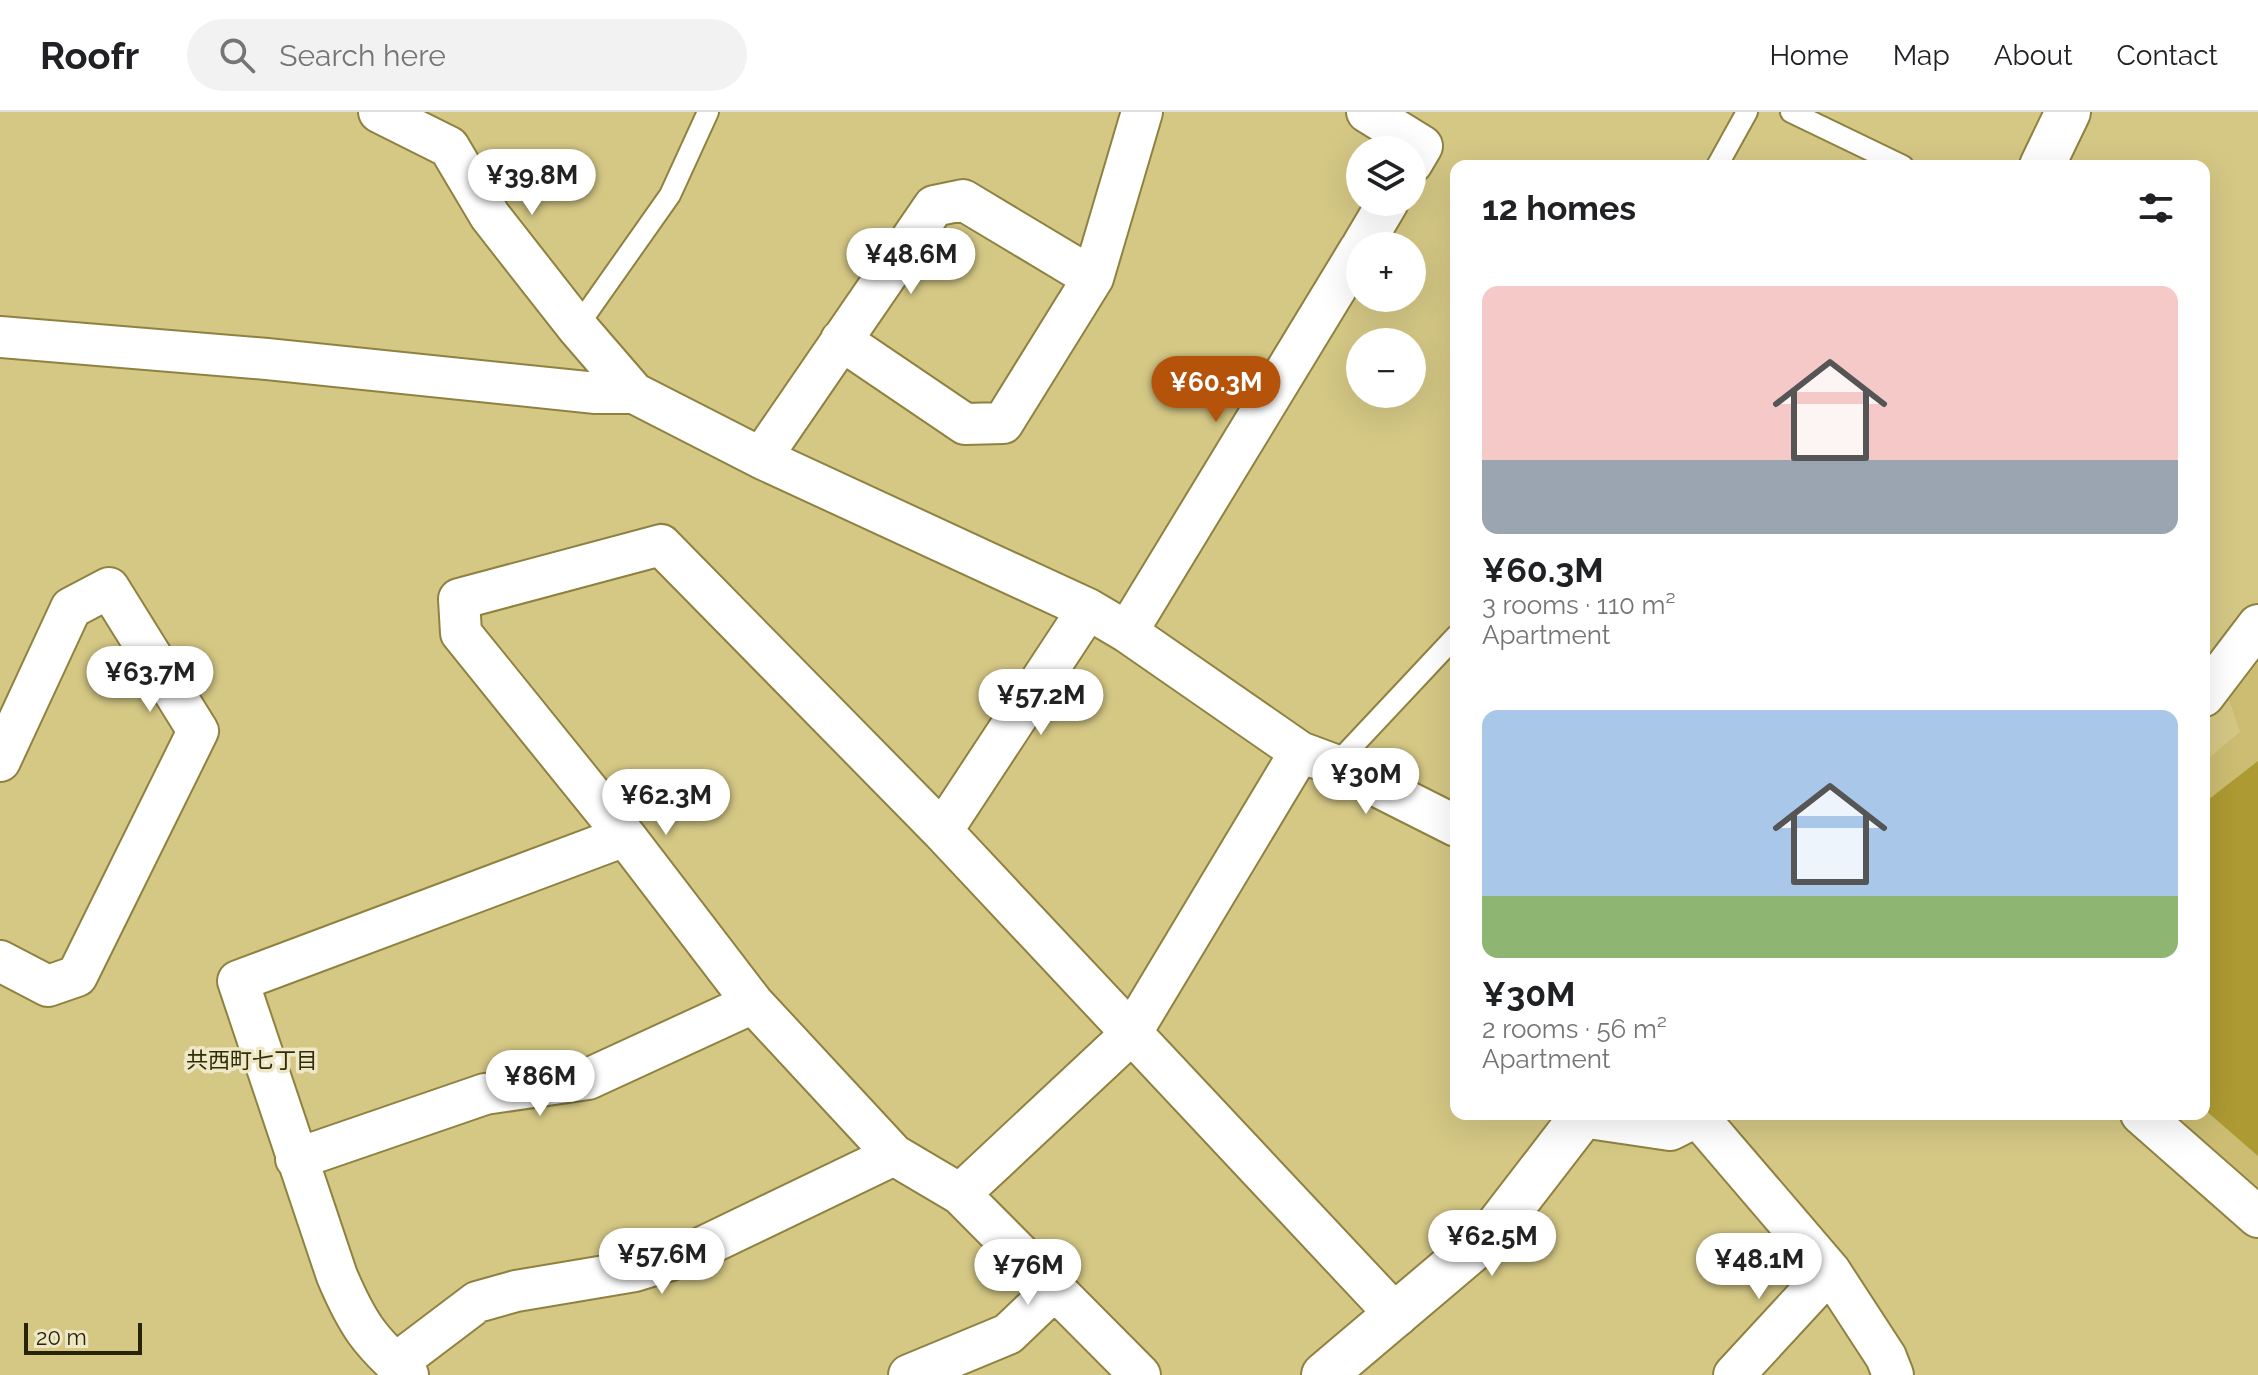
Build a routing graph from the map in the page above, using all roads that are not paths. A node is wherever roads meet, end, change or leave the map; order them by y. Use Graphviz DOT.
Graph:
graph roads {
  1 [pos="379,112"];
  2 [pos="708,112"];
  3 [pos="1142,112"];
  4 [pos="1367,112"];
  5 [pos="1747,112"];
  6 [pos="1791,112"];
  7 [pos="2068,112"];
  8 [pos="1406,136"];
  9 [pos="1720,160"];
  10 [pos="1891,160"];
  11 [pos="2045,160"];
  12 [pos="1346,272"];
  13 [pos="1093,278"];
  14 [pos="577,327"];
  15 [pos="0,337"];
  16 [pos="841,340"];
  17 [pos="634,393"];
  18 [pos="761,458"];
  19 [pos="1088,609"];
  20 [pos="2258,625"];
  21 [pos="1127,632"];
  22 [pos="1450,641"];
  23 [pos="2210,688"];
  24 [pos="1317,759"];
  25 [pos="0,761"];
  26 [pos="1450,823"];
  27 [pos="942,831"];
  28 [pos="625,836"];
  29 [pos="0,961"];
  30 [pos="753,1003"];
  31 [pos="1130,1035"];
  32 [pos="1580,1120"];
  33 [pos="1608,1120"];
  34 [pos="1691,1120"];
  35 [pos="1703,1120"];
  36 [pos="2148,1120"];
  37 [pos="894,1155"];
  38 [pos="296,1159"];
  39 [pos="960,1194"];
  40 [pos="2258,1217"];
  41 [pos="1830,1271"];
  42 [pos="1055,1289"];
  43 [pos="1397,1316"];
  44 [pos="401,1369"];
  45 [pos="909,1375"];
  46 [pos="1140,1375"];
  47 [pos="1324,1375"];
  48 [pos="1734,1375"];
  49 [pos="1893,1375"];
  1 -- 14 [label="street"];
  2 -- 14 [label="lane"];
  3 -- 13 [label="street"];
  4 -- 8 [label="street"];
  5 -- 9 [label="lane"];
  6 -- 10 [label="lane"];
  7 -- 11 [label="main road"];
  12 -- 21 [label="street"];
  13 -- 16 [label="street"];
  13 -- 16 [label="street"];
  14 -- 17 [label="street"];
  15 -- 17 [label="street"];
  16 -- 18 [label="street"];
  17 -- 18 [label="street"];
  18 -- 19 [label="street"];
  19 -- 21 [label="street"];
  19 -- 27 [label="street"];
  20 -- 23 [label="street"];
  21 -- 24 [label="street"];
  22 -- 24 [label="lane"];
  24 -- 26 [label="street"];
  24 -- 31 [label="street"];
  25 -- 29 [label="street"];
  27 -- 28 [label="street"];
  27 -- 31 [label="street"];
  28 -- 30 [label="street"];
  28 -- 38 [label="street"];
  30 -- 37 [label="street"];
  30 -- 38 [label="street"];
  31 -- 39 [label="street"];
  31 -- 43 [label="street"];
  32 -- 43 [label="main road"];
  33 -- 34 [label="street"];
  35 -- 41 [label="street"];
  36 -- 40 [label="street"];
  37 -- 39 [label="street"];
  37 -- 44 [label="street"];
  38 -- 44 [label="street"];
  39 -- 42 [label="street"];
  41 -- 48 [label="street"];
  41 -- 49 [label="street"];
  42 -- 45 [label="street"];
  42 -- 46 [label="street"];
  43 -- 47 [label="main road"];
}
